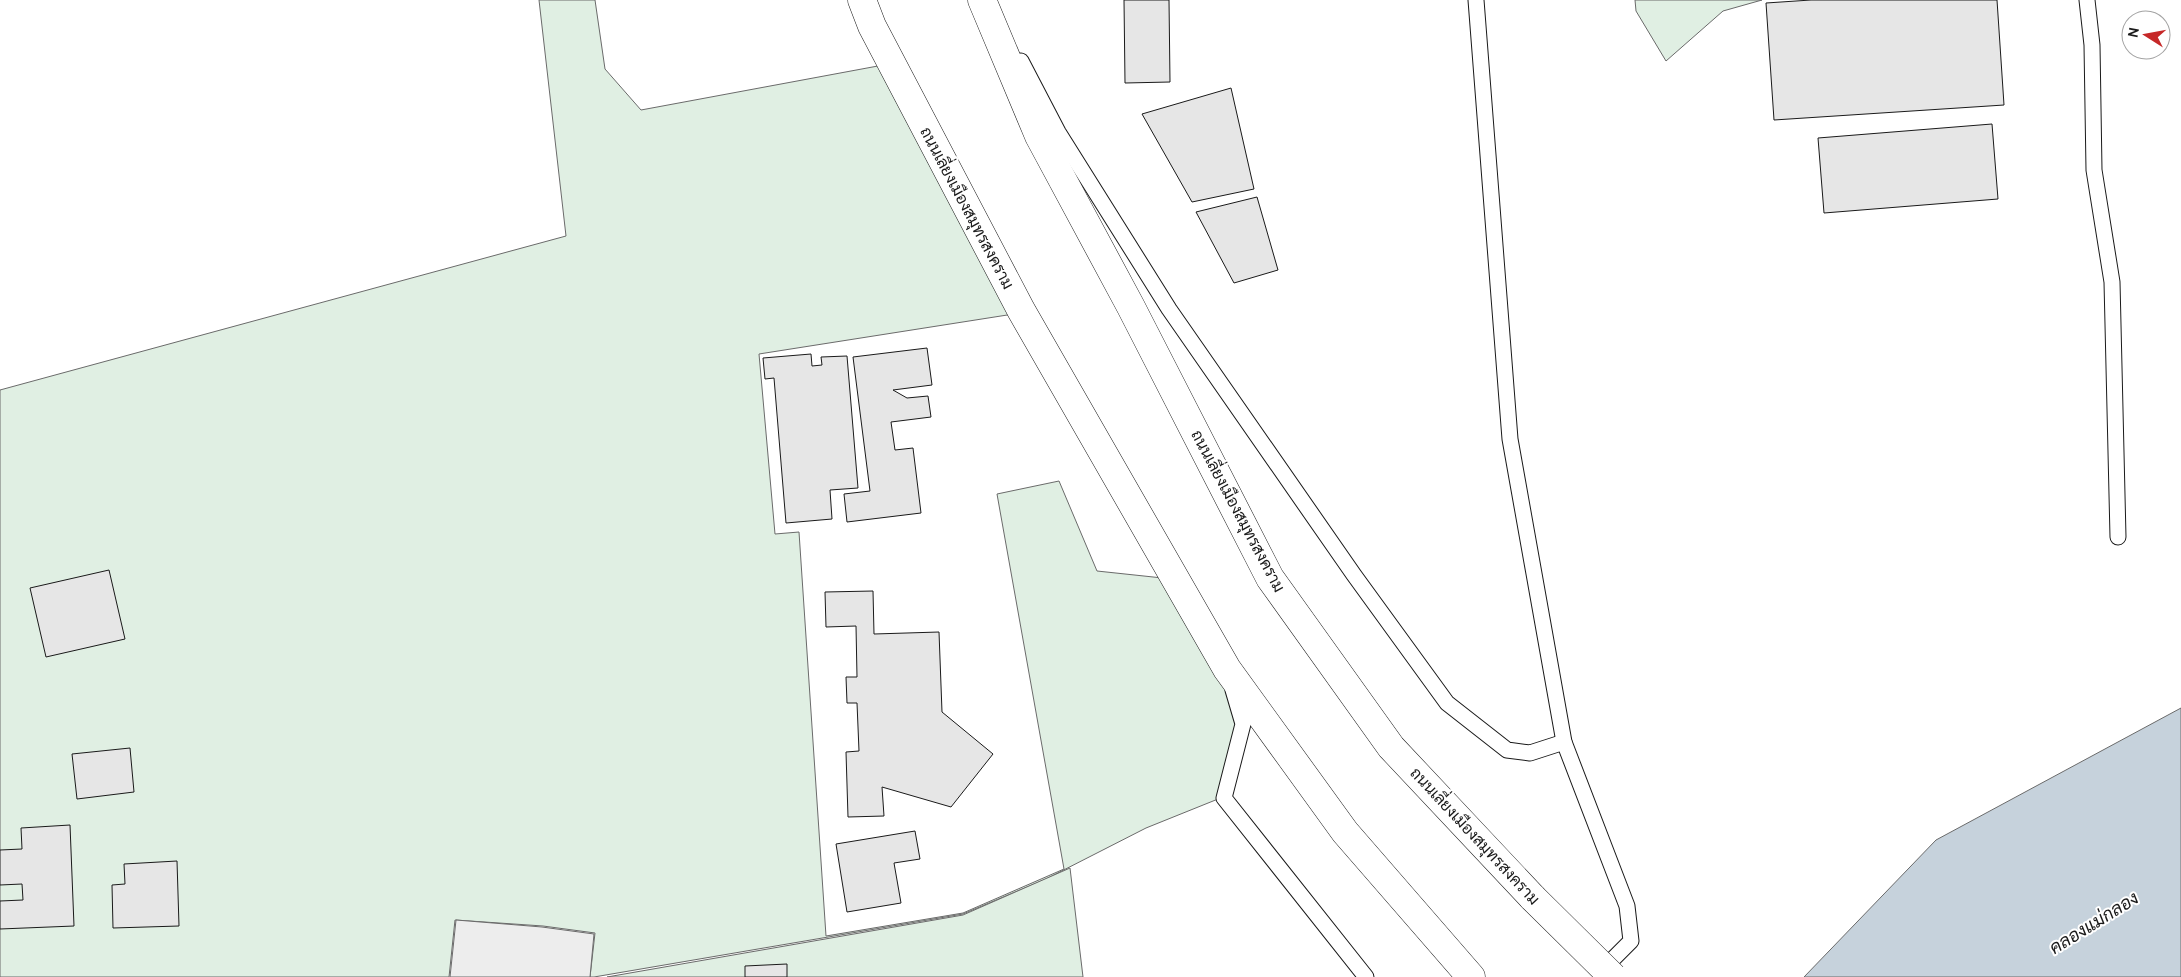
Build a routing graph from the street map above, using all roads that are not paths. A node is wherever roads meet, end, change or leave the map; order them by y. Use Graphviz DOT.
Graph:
graph roads {
  1 [pos="862,0"];
  2 [pos="982,0"];
  3 [pos="988,0"];
  4 [pos="1476,0"];
  5 [pos="2087,0"];
  6 [pos="2118,537"];
  7 [pos="1227,669"];
  8 [pos="1564,742"];
  9 [pos="1366,977"];
  10 [pos="1471,977"];
  11 [pos="1595,977"];
  12 [pos="1613,977"];
  1 -- 7 [label="main road, ถนนเลี่ยงเมืองสมุทรสงคราม"];
  2 -- 12 [label="main road, ถนนเลี่ยงเมืองสมุทรสงคราม, bridge"];
  3 -- 8 [label="lane"];
  4 -- 8 [label="lane"];
  5 -- 6 [label="lane"];
  7 -- 9 [label="lane"];
  7 -- 10 [label="main road, ถนนเลี่ยงเมืองสมุทรสงคราม"];
  8 -- 11 [label="lane"];
}
